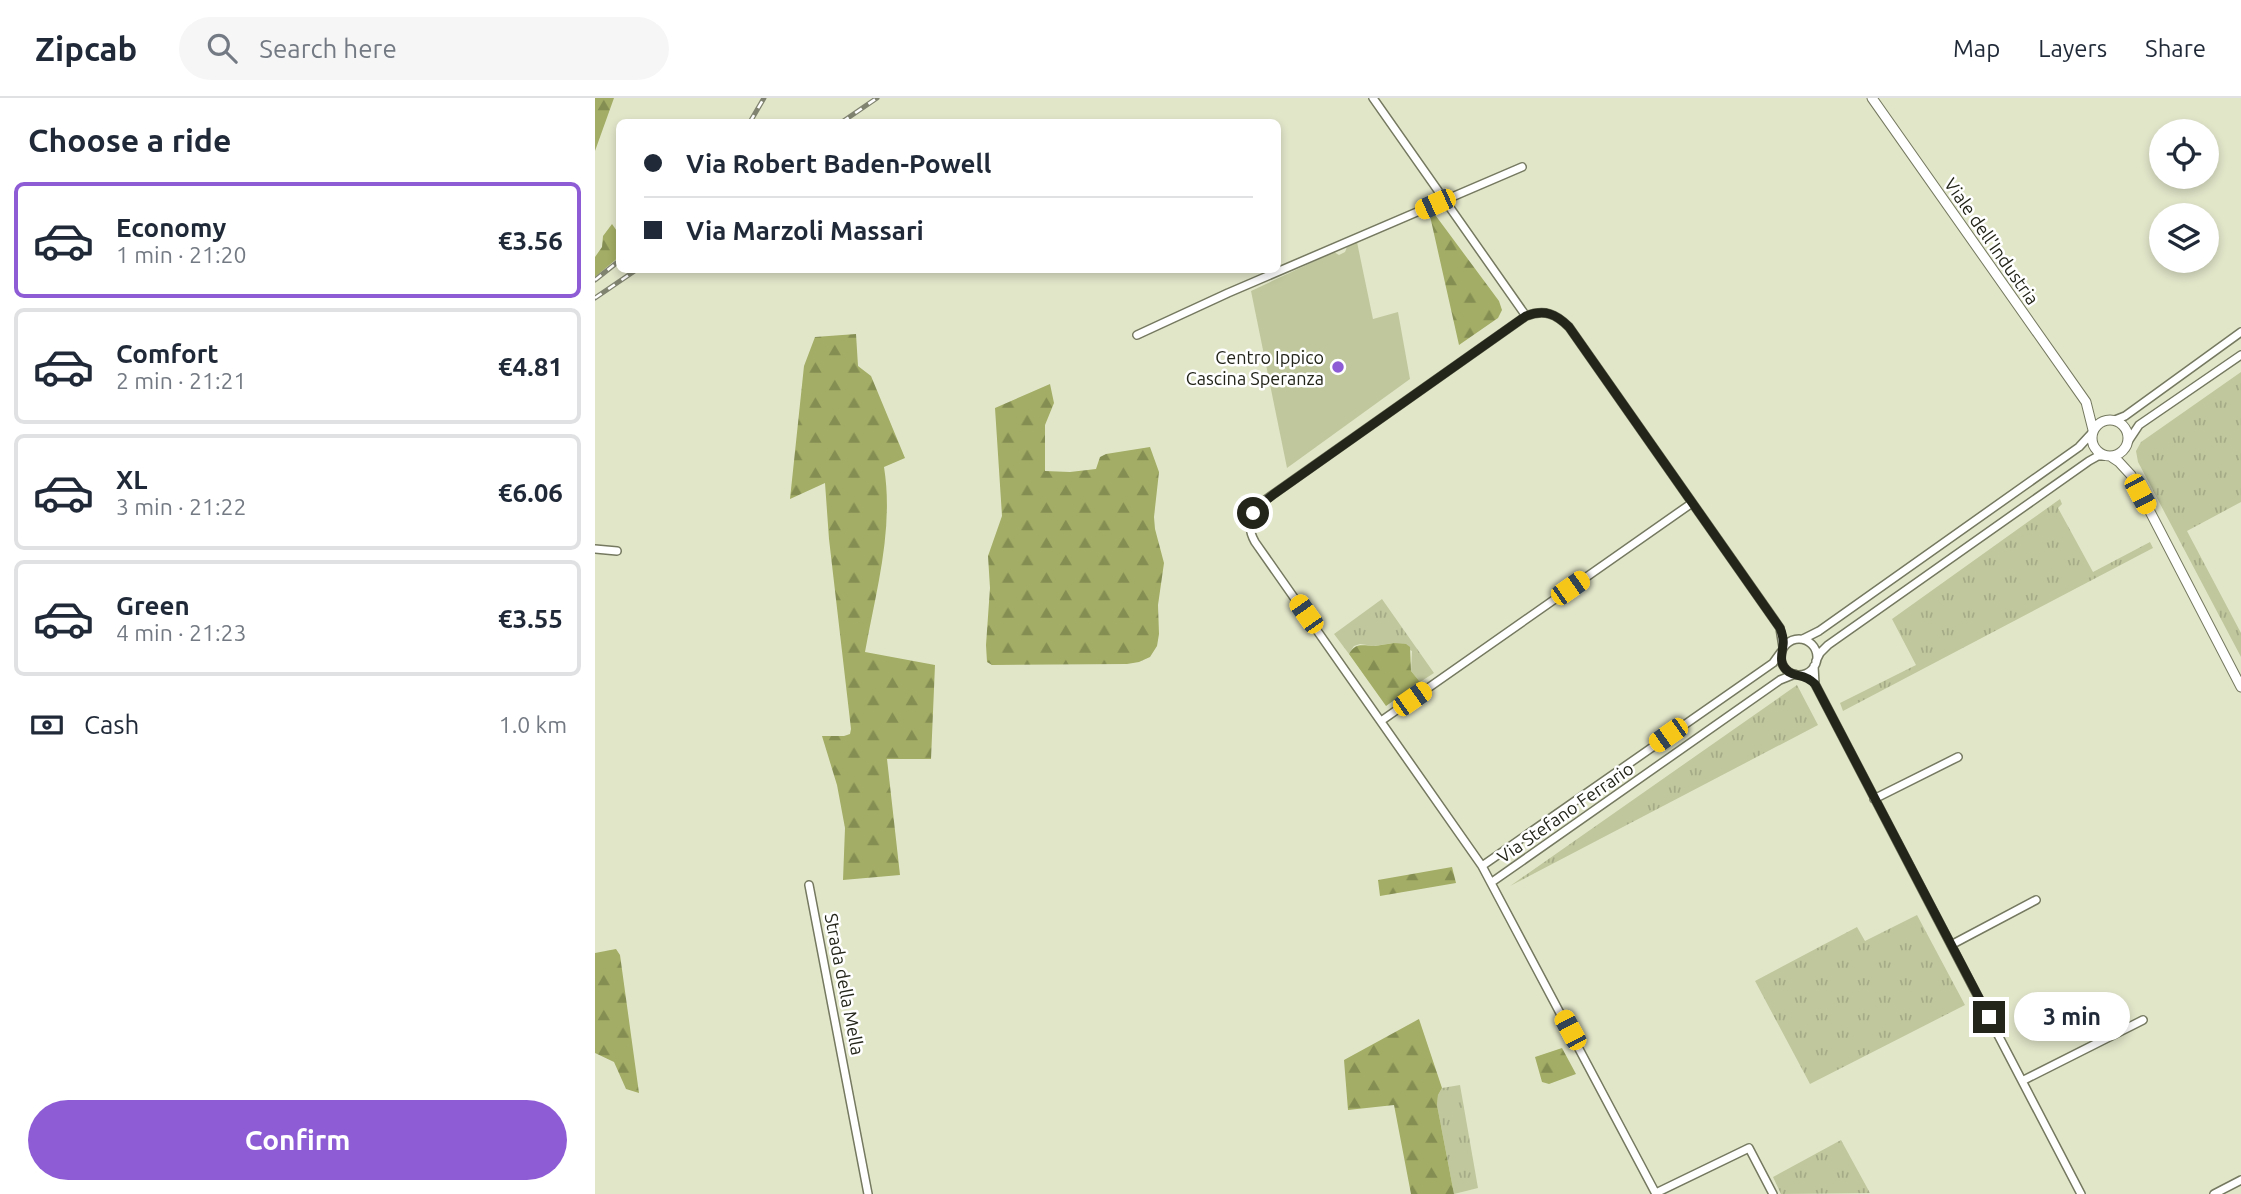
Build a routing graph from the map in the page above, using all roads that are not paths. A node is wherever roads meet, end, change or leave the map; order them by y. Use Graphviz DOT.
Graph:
graph roads {
  1 [pos="1373,98"];
  2 [pos="1872,98"];
  3 [pos="1522,167"];
  4 [pos="1444,200"];
  5 [pos="1281,272"];
  6 [pos="1278,273"];
  7 [pos="1526,316"];
  8 [pos="2241,332"];
  9 [pos="1137,335"];
  10 [pos="2241,355"];
  11 [pos="2086,402"];
  12 [pos="2113,419"];
  13 [pos="2093,432"];
  14 [pos="2128,443"];
  15 [pos="2108,456"];
  16 [pos="2131,475"];
  17 [pos="1692,503"];
  18 [pos="595,549"];
  19 [pos="617,551"];
  20 [pos="1780,628"];
  21 [pos="1801,639"];
  22 [pos="1782,650"];
  23 [pos="1815,663"];
  24 [pos="1798,674"];
  25 [pos="1815,684"];
  26 [pos="2241,687"];
  27 [pos="1381,721"];
  28 [pos="1958,757"];
  29 [pos="1874,799"];
  30 [pos="1482,866"];
  31 [pos="1492,882"];
  32 [pos="809,884"];
  33 [pos="2036,900"];
  34 [pos="1951,945"];
  35 [pos="2143,1020"];
  36 [pos="2022,1081"];
  37 [pos="2241,1180"];
  38 [pos="868,1194"];
  39 [pos="1656,1194"];
  40 [pos="1773,1194"];
  41 [pos="2081,1194"];
  42 [pos="2214,1194"];
  1 -- 4 [label="street"];
  2 -- 11 [label="street, Viale dell'Industria"];
  3 -- 4 [label="street"];
  4 -- 5 [label="street"];
  4 -- 7 [label="street"];
  6 -- 9 [label="street"];
  7 -- 17 [label="street"];
  7 -- 27 [label="street"];
  8 -- 12 [label="street"];
  10 -- 14 [label="street"];
  11 -- 12 [label="street"];
  11 -- 13 [label="street"];
  12 -- 13 [label="street"];
  12 -- 14 [label="street"];
  13 -- 15 [label="street"];
  13 -- 21 [label="street"];
  14 -- 15 [label="street"];
  14 -- 16 [label="street"];
  15 -- 16 [label="street"];
  15 -- 23 [label="street"];
  16 -- 26 [label="street"];
  17 -- 20 [label="street"];
  17 -- 27 [label="street"];
  18 -- 19 [label="street"];
  20 -- 21 [label="street"];
  20 -- 22 [label="street"];
  21 -- 22 [label="street"];
  21 -- 23 [label="street"];
  22 -- 24 [label="street"];
  22 -- 30 [label="street, Via Stefano Ferrario"];
  23 -- 24 [label="street"];
  23 -- 25 [label="street"];
  24 -- 25 [label="street"];
  24 -- 31 [label="street, Via Stefano Ferrario"];
  25 -- 29 [label="street"];
  27 -- 30 [label="street"];
  28 -- 29 [label="street"];
  29 -- 34 [label="street"];
  30 -- 31 [label="street"];
  31 -- 39 [label="street"];
  32 -- 38 [label="street, Strada della Mella"];
  33 -- 34 [label="street"];
  34 -- 36 [label="street"];
  35 -- 36 [label="street"];
  36 -- 41 [label="street"];
  37 -- 42 [label="street"];
  39 -- 40 [label="street"];
}
